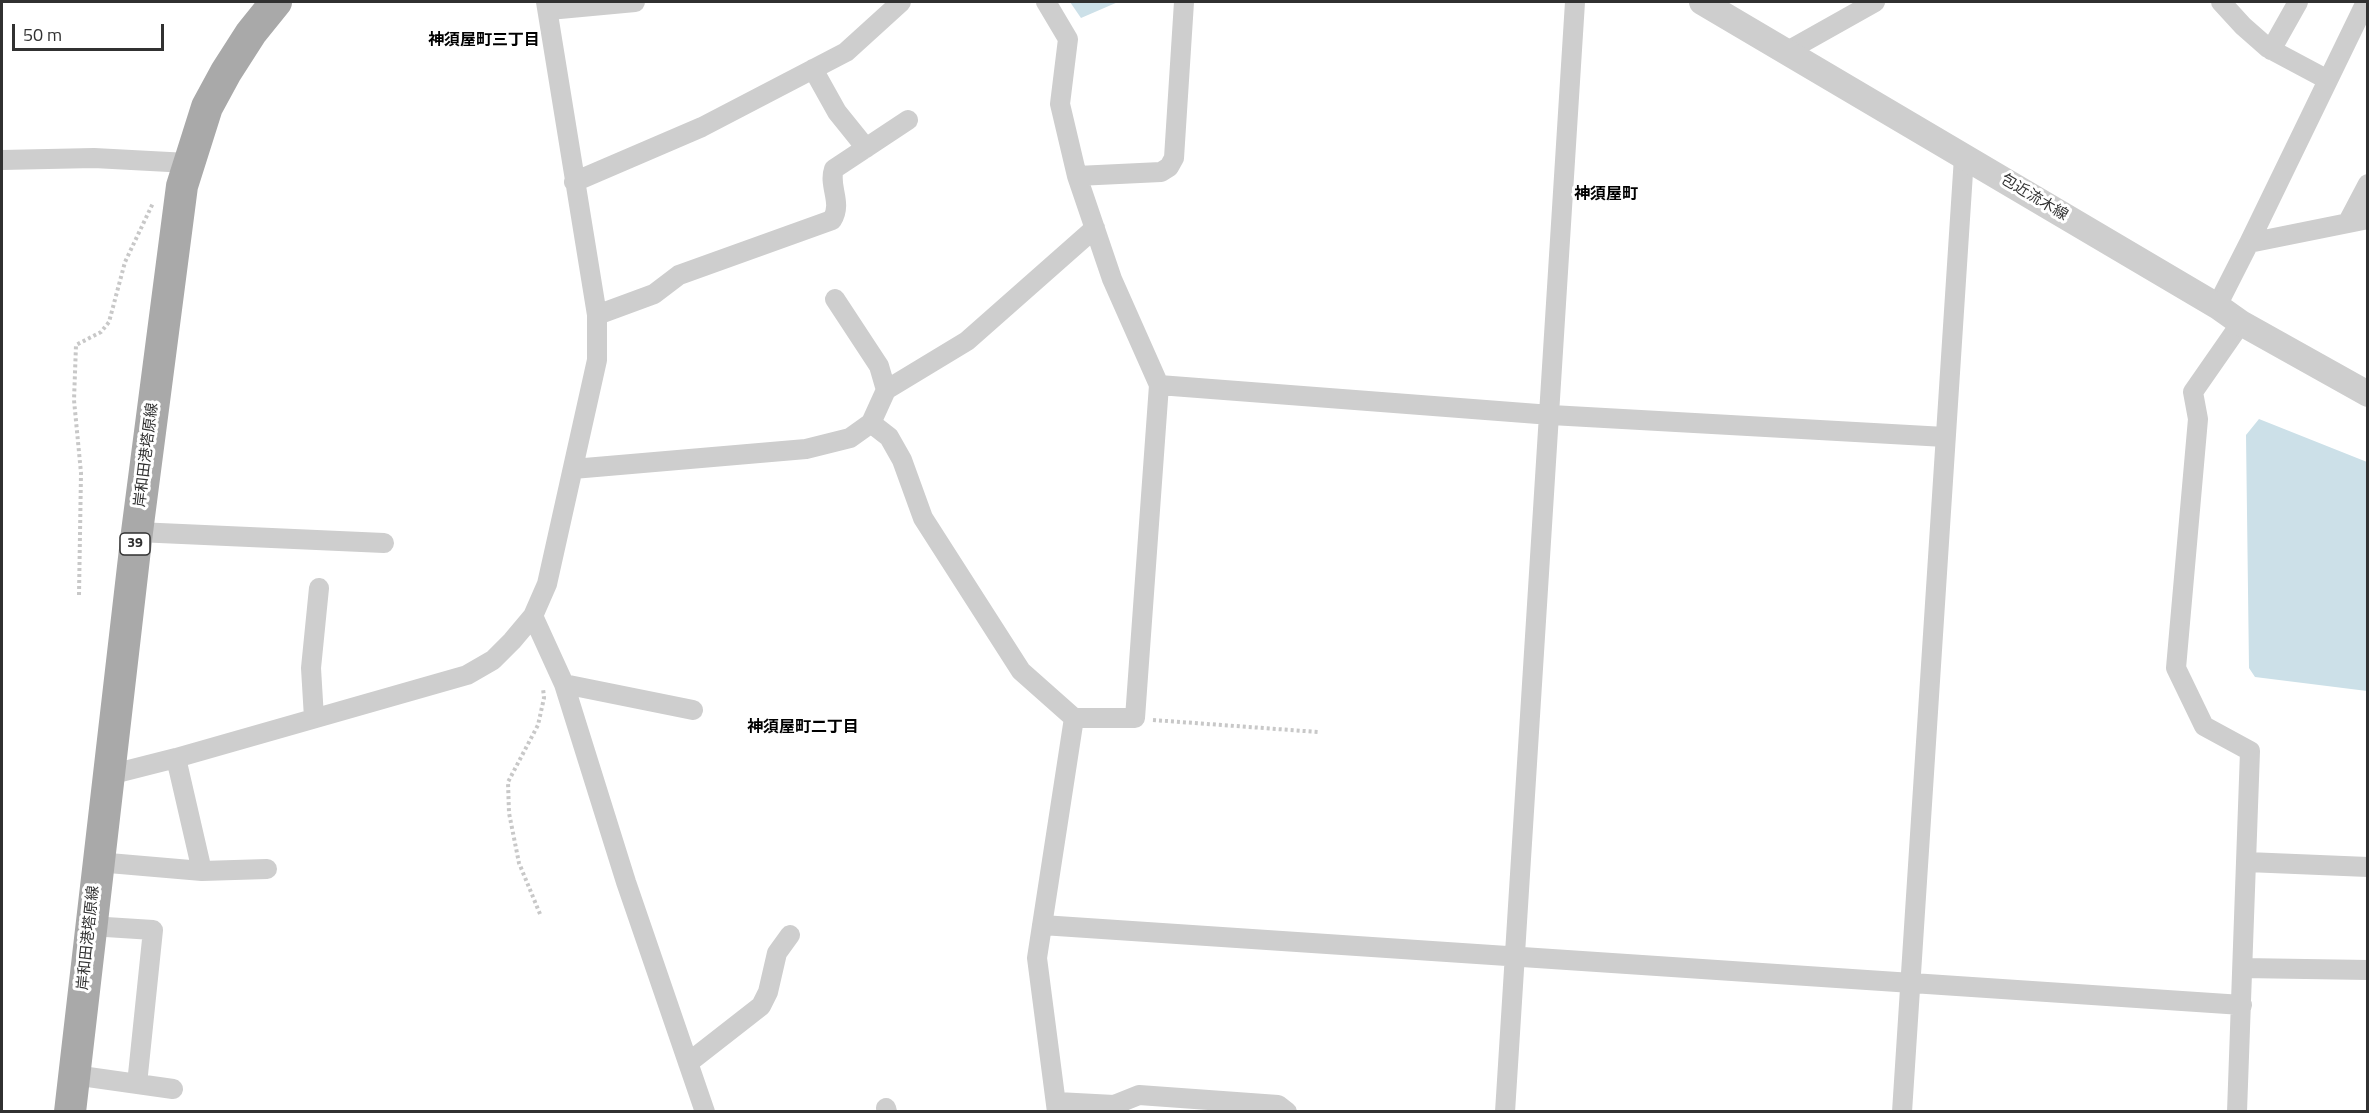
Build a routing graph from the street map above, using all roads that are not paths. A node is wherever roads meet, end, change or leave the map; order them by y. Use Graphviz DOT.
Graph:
graph roads {
  1 [pos="276,2"];
  2 [pos="635,2"];
  3 [pos="902,2"];
  4 [pos="1046,2"];
  5 [pos="1184,2"];
  6 [pos="1575,2"];
  7 [pos="1702,2"];
  8 [pos="1875,2"];
  9 [pos="2222,2"];
  10 [pos="2298,2"];
  11 [pos="548,6"];
  12 [pos="2367,9"];
  13 [pos="2271,50"];
  14 [pos="1786,52"];
  15 [pos="813,69"];
  16 [pos="2328,80"];
  17 [pos="908,120"];
  18 [pos="866,148"];
  19 [pos="1964,157"];
  20 [pos="2,160"];
  21 [pos="188,163"];
  22 [pos="1077,176"];
  23 [pos="574,182"];
  24 [pos="2367,184"];
  25 [pos="2367,219"];
  26 [pos="2348,222"];
  27 [pos="1095,228"];
  28 [pos="2249,243"];
  29 [pos="835,299"];
  30 [pos="2217,306"];
  31 [pos="597,315"];
  32 [pos="2241,323"];
  33 [pos="1159,385"];
  34 [pos="886,390"];
  35 [pos="2367,394"];
  36 [pos="1551,415"];
  37 [pos="871,423"];
  38 [pos="1945,437"];
  39 [pos="573,469"];
  40 [pos="137,532"];
  41 [pos="384,543"];
  42 [pos="319,588"];
  43 [pos="534,616"];
  44 [pos="564,684"];
  45 [pos="693,710"];
  46 [pos="314,718"];
  47 [pos="1074,718"];
  48 [pos="176,759"];
  49 [pos="109,775"];
  50 [pos="97,862"];
  51 [pos="2247,862"];
  52 [pos="2367,867"];
  53 [pos="267,869"];
  54 [pos="202,871"];
  55 [pos="1042,925"];
  56 [pos="90,926"];
  57 [pos="790,935"];
  58 [pos="1516,956"];
  59 [pos="2243,968"];
  60 [pos="2367,970"];
  61 [pos="1911,983"];
  62 [pos="2242,1005"];
  63 [pos="688,1063"];
  64 [pos="74,1075"];
  65 [pos="137,1084"];
  66 [pos="173,1089"];
  67 [pos="1057,1107"];
  68 [pos="70,1112"];
  69 [pos="705,1112"];
  70 [pos="1287,1112"];
  71 [pos="1505,1112"];
  72 [pos="1902,1112"];
  73 [pos="2237,1112"];
  1 -- 21 [label="main road, 岸和田港塔原線 / 39"];
  2 -- 11 [label="street"];
  3 -- 15 [label="street"];
  4 -- 22 [label="street"];
  5 -- 22 [label="street"];
  6 -- 36 [label="street"];
  7 -- 14 [label="street, 包近流木線"];
  8 -- 14 [label="street"];
  9 -- 13 [label="street"];
  10 -- 13 [label="street"];
  11 -- 23 [label="street"];
  12 -- 16 [label="street"];
  13 -- 16 [label="street"];
  14 -- 19 [label="street, 包近流木線"];
  15 -- 18 [label="street"];
  15 -- 23 [label="street"];
  16 -- 28 [label="street"];
  17 -- 18 [label="street"];
  18 -- 31 [label="street"];
  19 -- 30 [label="street, 包近流木線"];
  19 -- 38 [label="street"];
  20 -- 21 [label="street"];
  21 -- 40 [label="main road, 岸和田港塔原線 / 39"];
  22 -- 27 [label="street"];
  23 -- 31 [label="street"];
  24 -- 26 [label="street"];
  25 -- 26 [label="street"];
  26 -- 28 [label="street"];
  27 -- 33 [label="street"];
  27 -- 34 [label="street"];
  28 -- 30 [label="street"];
  29 -- 34 [label="street"];
  30 -- 32 [label="street, 包近流木線"];
  31 -- 39 [label="street"];
  32 -- 35 [label="street, 包近流木線"];
  32 -- 51 [label="street"];
  33 -- 36 [label="street"];
  33 -- 47 [label="street"];
  34 -- 37 [label="street"];
  36 -- 38 [label="street"];
  36 -- 58 [label="street"];
  37 -- 39 [label="street"];
  37 -- 47 [label="street"];
  38 -- 61 [label="street"];
  39 -- 43 [label="street"];
  40 -- 41 [label="street"];
  40 -- 49 [label="main road, 岸和田港塔原線 / 39"];
  42 -- 46 [label="street"];
  43 -- 44 [label="street"];
  43 -- 46 [label="street"];
  44 -- 45 [label="street"];
  44 -- 63 [label="street"];
  46 -- 48 [label="street"];
  47 -- 55 [label="street"];
  48 -- 49 [label="street"];
  48 -- 54 [label="street"];
  49 -- 50 [label="main road, 岸和田港塔原線 / 39"];
  50 -- 54 [label="street"];
  50 -- 56 [label="main road, 岸和田港塔原線 / 39"];
  51 -- 52 [label="street"];
  51 -- 59 [label="street"];
  53 -- 54 [label="street"];
  55 -- 58 [label="street"];
  55 -- 67 [label="street"];
  56 -- 64 [label="main road, 岸和田港塔原線 / 39"];
  56 -- 65 [label="street"];
  57 -- 63 [label="street"];
  58 -- 61 [label="street"];
  58 -- 71 [label="street"];
  59 -- 60 [label="street"];
  59 -- 62 [label="street"];
  61 -- 62 [label="street"];
  61 -- 72 [label="street"];
  62 -- 73 [label="street"];
  63 -- 69 [label="street"];
  64 -- 65 [label="street"];
  64 -- 68 [label="main road, 岸和田港塔原線 / 39"];
  65 -- 66 [label="street"];
  67 -- 70 [label="street"];
}
